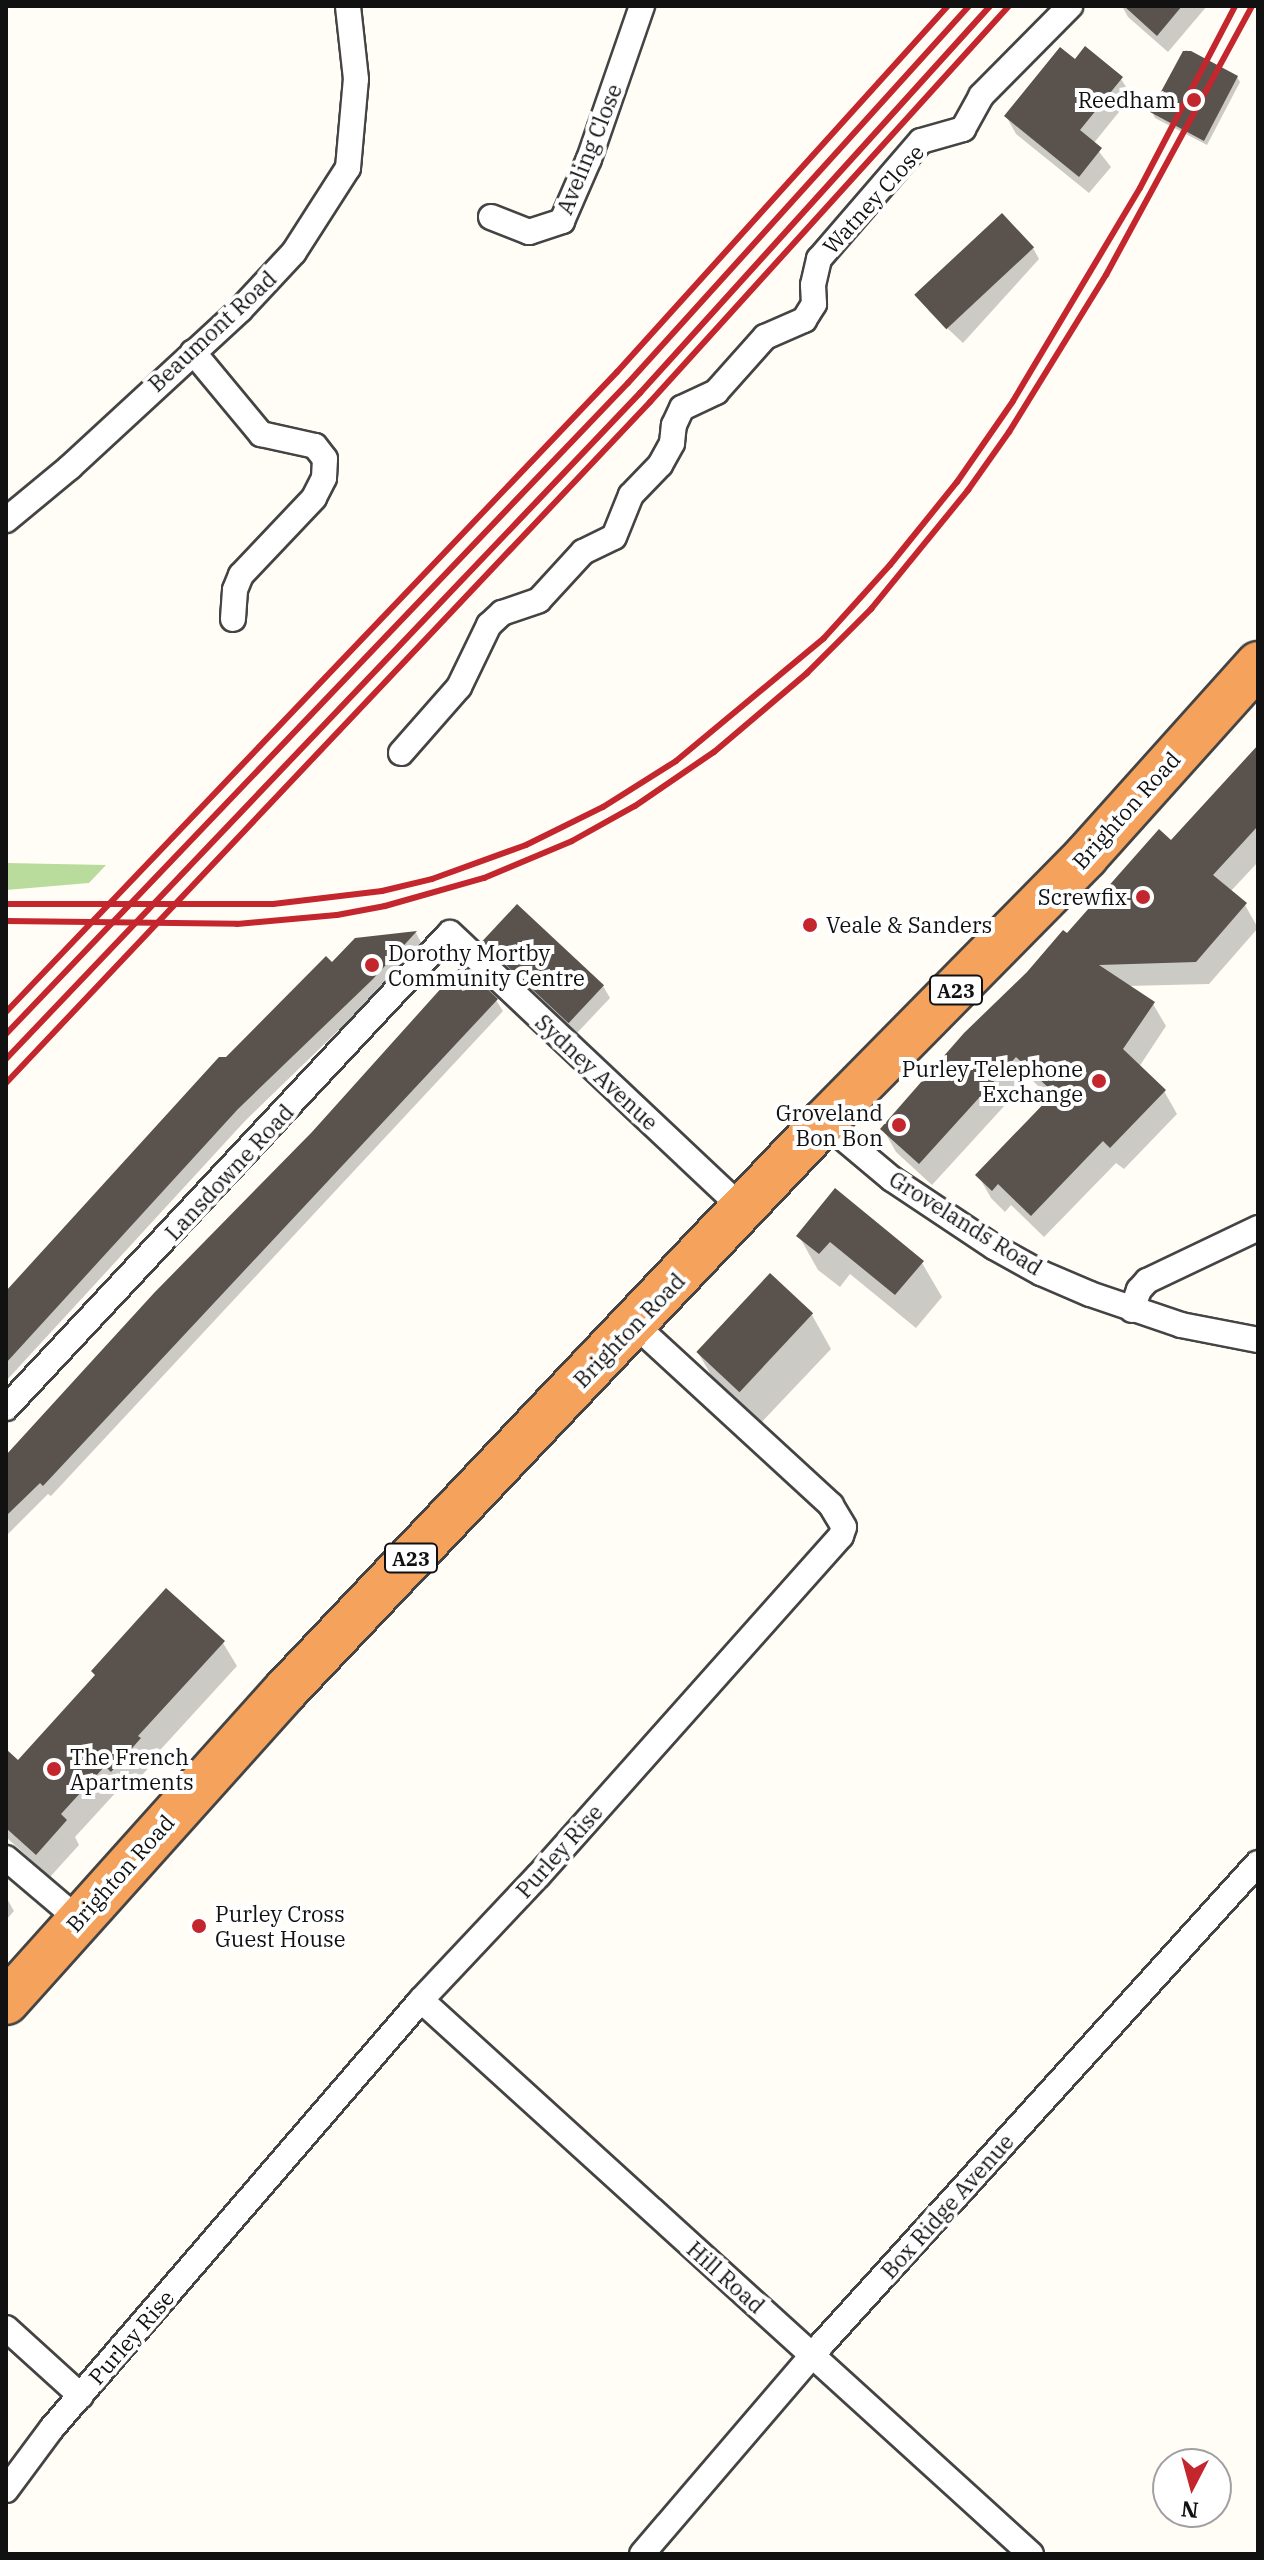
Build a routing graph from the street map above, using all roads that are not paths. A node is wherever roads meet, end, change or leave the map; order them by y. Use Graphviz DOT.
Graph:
graph roads {
  1 [pos="348,6"];
  2 [pos="642,6"];
  3 [pos="1070,6"];
  4 [pos="491,217"];
  5 [pos="193,352"];
  6 [pos="6,520"];
  7 [pos="233,619"];
  8 [pos="1258,664"];
  9 [pos="401,753"];
  10 [pos="450,933"];
  11 [pos="824,1122"];
  12 [pos="744,1210"];
  13 [pos="1258,1228"];
  14 [pos="1132,1310"];
  15 [pos="635,1325"];
  16 [pos="1258,1340"];
  17 [pos="6,1408"];
  18 [pos="6,1858"];
  19 [pos="1258,1863"];
  20 [pos="78,1919"];
  21 [pos="421,2000"];
  22 [pos="6,2002"];
  23 [pos="6,2328"];
  24 [pos="813,2356"];
  25 [pos="81,2396"];
  26 [pos="6,2490"];
  27 [pos="642,2554"];
  28 [pos="1031,2554"];
  1 -- 5 [label="street, Beaumont Road"];
  2 -- 4 [label="street, Aveling Close"];
  3 -- 9 [label="street, Watney Close"];
  5 -- 6 [label="street, Beaumont Road"];
  5 -- 7 [label="street"];
  8 -- 11 [label="highway, Brighton Road / A23"];
  10 -- 12 [label="street, Sydney Avenue"];
  10 -- 17 [label="street, Lansdowne Road"];
  11 -- 12 [label="highway, Brighton Road / A23"];
  11 -- 14 [label="street, Grovelands Road"];
  12 -- 15 [label="highway, Brighton Road / A23"];
  13 -- 14 [label="street"];
  14 -- 16 [label="street, Grovelands Road"];
  15 -- 20 [label="highway, Brighton Road / A23"];
  15 -- 21 [label="street, Purley Rise"];
  18 -- 20 [label="street"];
  19 -- 24 [label="street, Box Ridge Avenue"];
  20 -- 22 [label="highway, Brighton Road / A23"];
  21 -- 24 [label="street, Hill Road"];
  21 -- 25 [label="street, Purley Rise"];
  23 -- 25 [label="street, Purley Rise"];
  24 -- 27 [label="street, Box Ridge Avenue"];
  24 -- 28 [label="street, Hill Road"];
  25 -- 26 [label="street, Purley Rise"];
}
